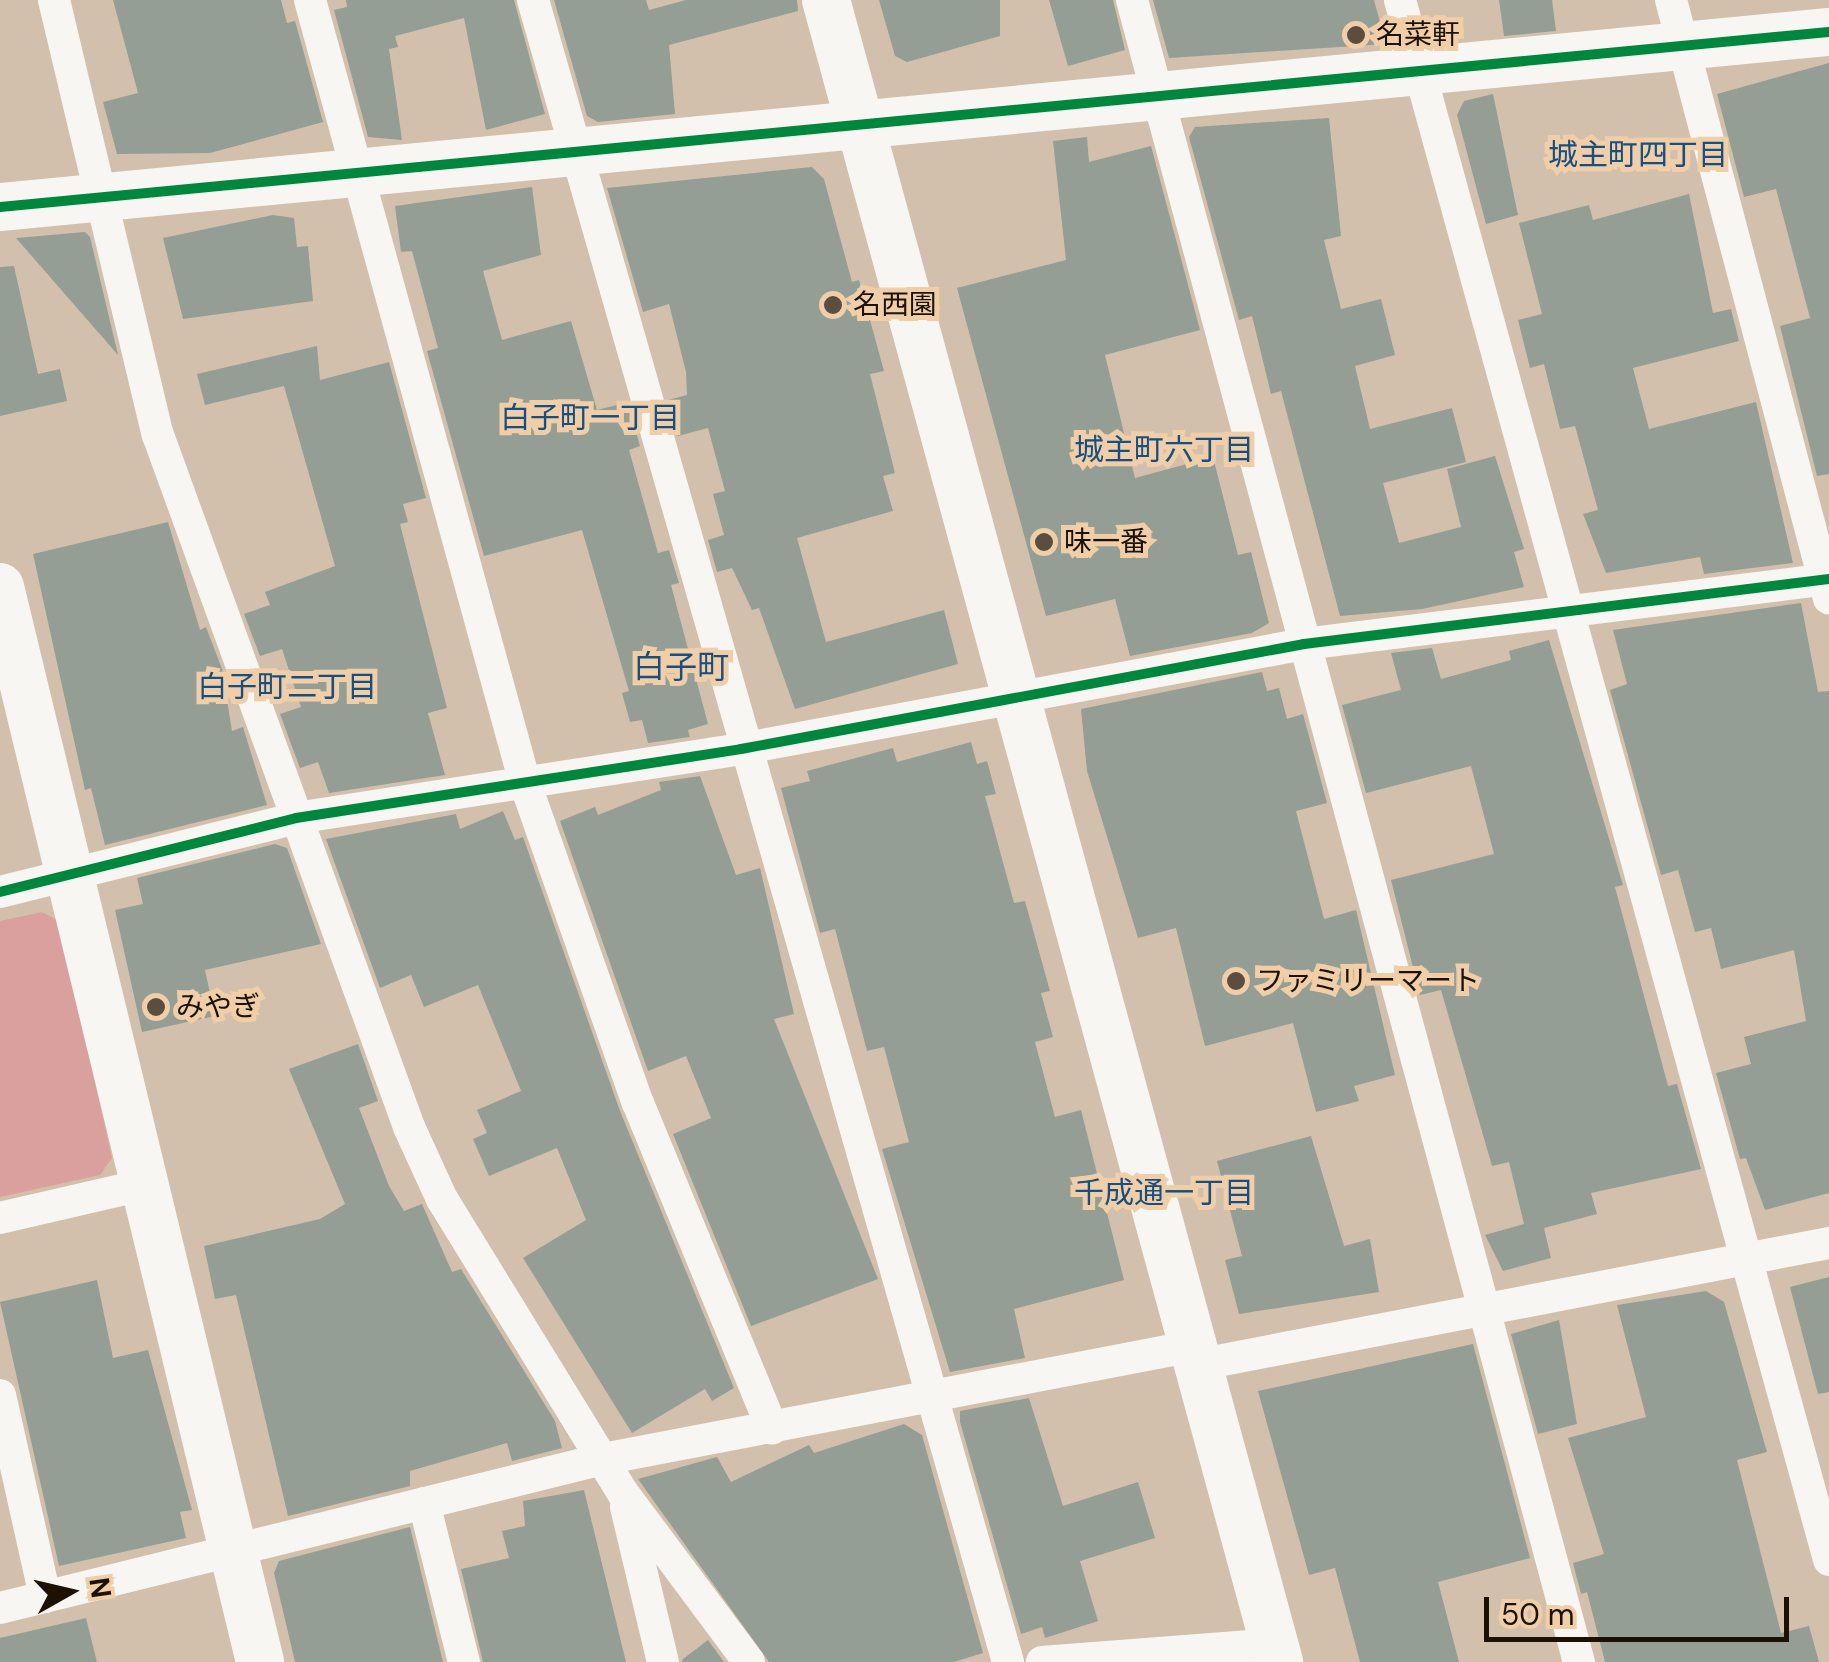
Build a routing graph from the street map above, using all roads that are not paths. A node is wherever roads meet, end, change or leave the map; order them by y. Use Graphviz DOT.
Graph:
graph roads {
  1 [pos="54,0"];
  2 [pos="310,0"];
  3 [pos="533,0"];
  4 [pos="826,0"];
  5 [pos="1132,0"];
  6 [pos="1400,0"];
  7 [pos="1671,0"];
  8 [pos="1829,32"];
  9 [pos="1684,46"];
  10 [pos="1420,71"];
  11 [pos="1158,96"];
  12 [pos="858,120"];
  13 [pos="576,150"];
  14 [pos="360,173"];
  15 [pos="102,194"];
  16 [pos="0,207"];
  17 [pos="1828,586"];
  18 [pos="0,588"];
  19 [pos="1568,608"];
  20 [pos="1304,644"];
  21 [pos="1014,697"];
  22 [pos="741,749"];
  23 [pos="524,783"];
  24 [pos="296,818"];
  25 [pos="73,874"];
  26 [pos="0,892"];
  27 [pos="147,1184"];
  28 [pos="0,1218"];
  29 [pos="1829,1244"];
  30 [pos="1750,1258"];
  31 [pos="1482,1310"];
  32 [pos="1195,1356"];
  33 [pos="0,1395"];
  34 [pos="931,1401"];
  35 [pos="772,1428"];
  36 [pos="603,1459"];
  37 [pos="623,1493"];
  38 [pos="424,1503"];
  39 [pos="232,1550"];
  40 [pos="1829,1560"];
  41 [pos="45,1597"];
  42 [pos="0,1608"];
  43 [pos="1277,1653"];
  44 [pos="260,1662"];
  45 [pos="464,1662"];
  46 [pos="663,1662"];
  47 [pos="749,1662"];
  48 [pos="1008,1662"];
  49 [pos="1042,1662"];
  50 [pos="1579,1662"];
  1 -- 15 [label="street"];
  2 -- 14 [label="street"];
  3 -- 13 [label="street"];
  4 -- 12 [label="street"];
  5 -- 11 [label="street"];
  6 -- 10 [label="street"];
  7 -- 9 [label="street"];
  8 -- 9 [label="street"];
  9 -- 10 [label="street"];
  9 -- 17 [label="street"];
  10 -- 11 [label="street"];
  10 -- 19 [label="street"];
  11 -- 12 [label="street"];
  11 -- 20 [label="street"];
  12 -- 13 [label="street"];
  12 -- 21 [label="street"];
  13 -- 14 [label="street"];
  13 -- 22 [label="street"];
  14 -- 15 [label="street"];
  14 -- 23 [label="street"];
  15 -- 16 [label="street"];
  15 -- 24 [label="street"];
  17 -- 19 [label="street"];
  18 -- 25 [label="street"];
  19 -- 20 [label="street"];
  19 -- 30 [label="street"];
  20 -- 21 [label="street"];
  20 -- 31 [label="street"];
  21 -- 22 [label="street"];
  21 -- 32 [label="street"];
  22 -- 23 [label="street"];
  22 -- 34 [label="street"];
  23 -- 24 [label="street"];
  23 -- 35 [label="street"];
  24 -- 25 [label="street"];
  24 -- 36 [label="street"];
  25 -- 26 [label="street"];
  25 -- 27 [label="street"];
  27 -- 28 [label="street"];
  27 -- 39 [label="street"];
  29 -- 30 [label="street"];
  30 -- 31 [label="street"];
  30 -- 40 [label="street"];
  31 -- 32 [label="street"];
  31 -- 50 [label="street"];
  32 -- 34 [label="street"];
  32 -- 43 [label="street"];
  33 -- 41 [label="street"];
  34 -- 35 [label="street"];
  34 -- 48 [label="street"];
  35 -- 36 [label="street"];
  36 -- 37 [label="street"];
  36 -- 38 [label="street"];
  37 -- 46 [label="street"];
  37 -- 47 [label="street"];
  38 -- 39 [label="street"];
  38 -- 45 [label="street"];
  39 -- 41 [label="street"];
  39 -- 44 [label="street"];
  41 -- 42 [label="street"];
  43 -- 49 [label="street"];
}
